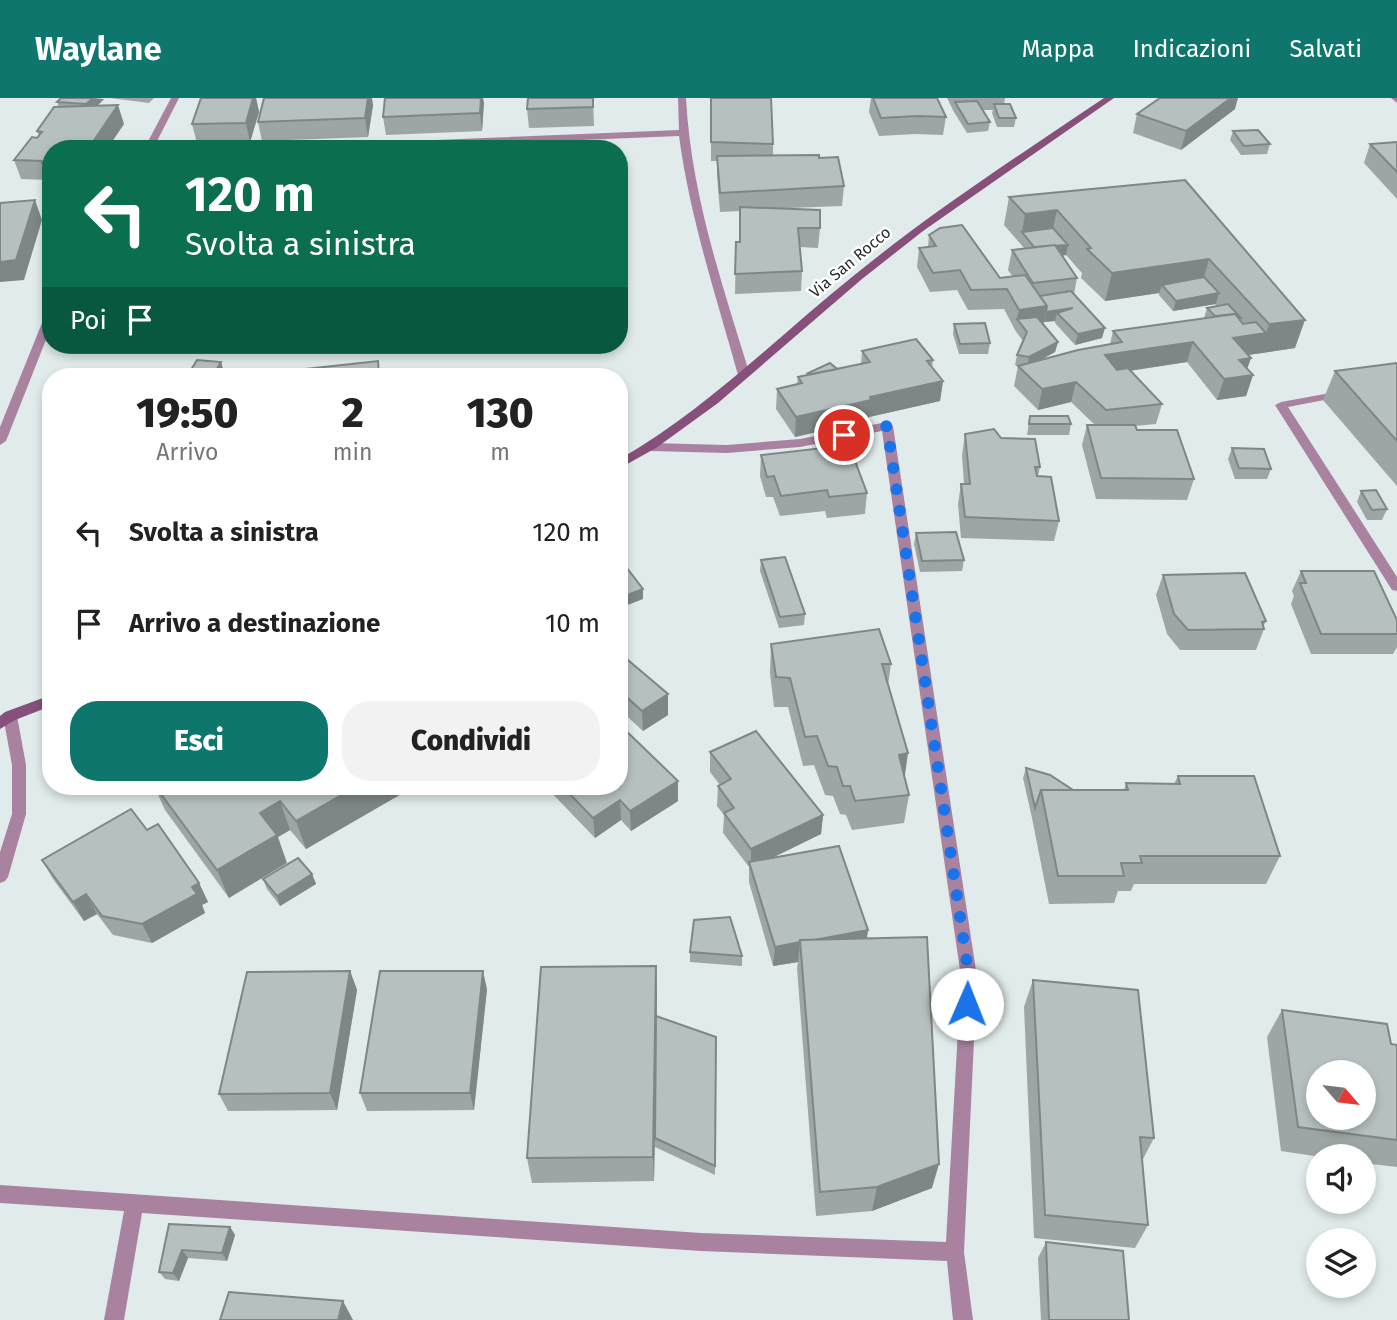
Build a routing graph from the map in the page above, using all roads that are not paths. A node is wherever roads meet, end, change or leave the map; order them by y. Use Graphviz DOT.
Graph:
graph roads {
  1 [pos="174,98"];
  2 [pos="682,98"];
  3 [pos="1110,98"];
  4 [pos="681,134"];
  5 [pos="153,140"];
  6 [pos="524,140"];
  7 [pos="42,336"];
  8 [pos="744,375"];
  9 [pos="1358,391"];
  10 [pos="0,441"];
  11 [pos="651,447"];
  12 [pos="628,460"];
  13 [pos="1397,587"];
  14 [pos="42,704"];
  15 [pos="5,720"];
  16 [pos="0,877"];
  17 [pos="0,1194"];
  18 [pos="134,1205"];
  19 [pos="955,1252"];
  20 [pos="114,1320"];
  21 [pos="963,1320"];
  1 -- 5 [label="street"];
  2 -- 4 [label="street"];
  3 -- 8 [label="street, Via San Rocco"];
  4 -- 6 [label="street"];
  4 -- 8 [label="street"];
  7 -- 10 [label="street"];
  8 -- 11 [label="street, Via San Rocco"];
  9 -- 13 [label="street"];
  11 -- 12 [label="street, Via San Rocco"];
  11 -- 19 [label="street"];
  14 -- 15 [label="street"];
  15 -- 16 [label="street"];
  17 -- 18 [label="street"];
  18 -- 19 [label="street"];
  18 -- 20 [label="street"];
  19 -- 21 [label="street"];
}
